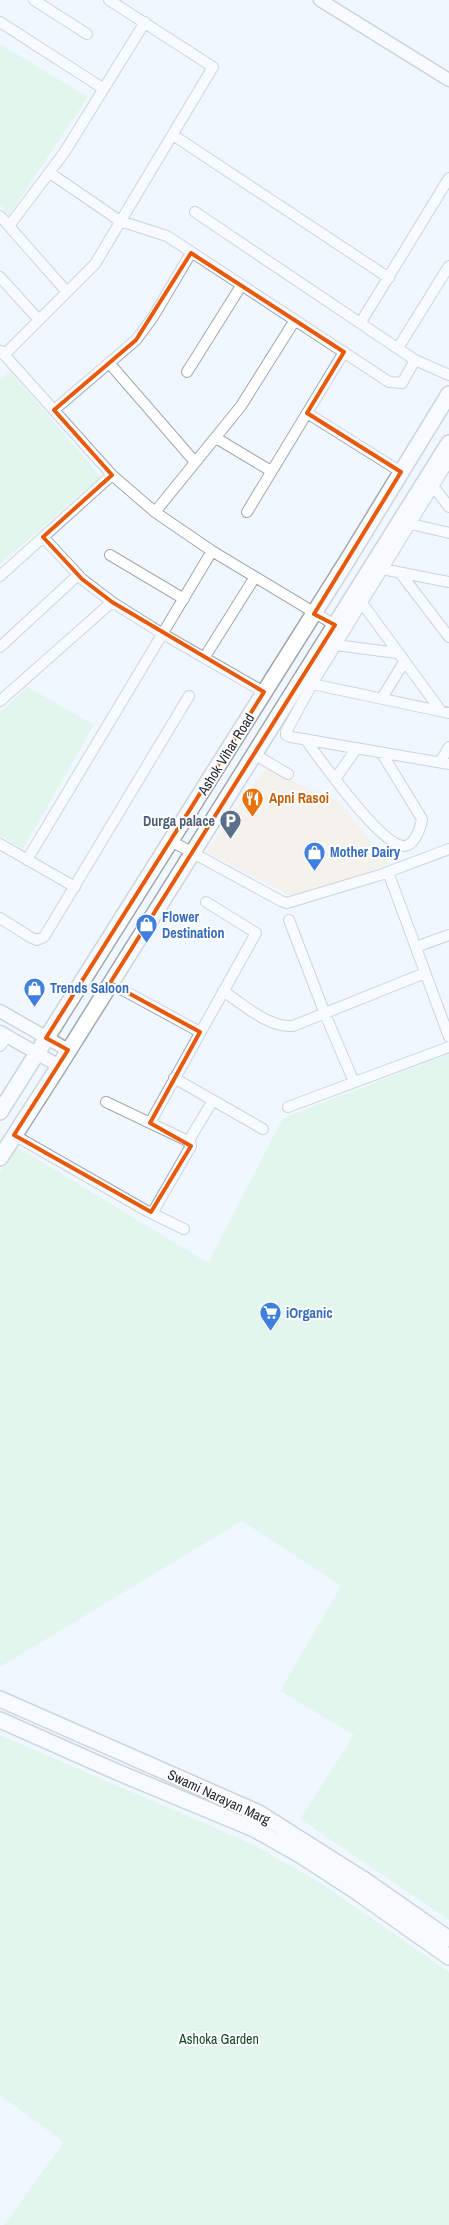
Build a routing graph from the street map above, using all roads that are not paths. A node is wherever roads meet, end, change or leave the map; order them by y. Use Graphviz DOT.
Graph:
graph roads {
  1 [pos="34,0"];
  2 [pos="109,0"];
  3 [pos="320,0"];
  4 [pos="0,22"];
  5 [pos="145,22"];
  6 [pos="87,34"];
  7 [pos="449,80"];
  8 [pos="104,89"];
  9 [pos="173,134"];
  10 [pos="50,173"];
  11 [pos="449,178"];
  12 [pos="195,212"];
  13 [pos="0,216"];
  14 [pos="120,221"];
  15 [pos="9,226"];
  16 [pos="192,253"];
  17 [pos="449,266"];
  18 [pos="0,277"];
  19 [pos="389,278"];
  20 [pos="241,286"];
  21 [pos="67,292"];
  22 [pos="39,320"];
  23 [pos="295,320"];
  24 [pos="361,322"];
  25 [pos="398,348"];
  26 [pos="344,352"];
  27 [pos="2,353"];
  28 [pos="415,360"];
  29 [pos="110,364"];
  30 [pos="187,372"];
  31 [pos="449,375"];
  32 [pos="449,394"];
  33 [pos="54,410"];
  34 [pos="306,414"];
  35 [pos="216,438"];
  36 [pos="449,443"];
  37 [pos="449,461"];
  38 [pos="195,462"];
  39 [pos="271,471"];
  40 [pos="401,472"];
  41 [pos="112,475"];
  42 [pos="433,486"];
  43 [pos="449,507"];
  44 [pos="155,512"];
  45 [pos="247,512"];
  46 [pos="411,524"];
  47 [pos="449,533"];
  48 [pos="43,536"];
  49 [pos="212,551"];
  50 [pos="110,555"];
  51 [pos="382,569"];
  52 [pos="401,574"];
  53 [pos="78,575"];
  54 [pos="0,576"];
  55 [pos="254,577"];
  56 [pos="449,582"];
  57 [pos="184,599"];
  58 [pos="112,602"];
  59 [pos="362,603"];
  60 [pos="314,614"];
  61 [pos="335,625"];
  62 [pos="163,634"];
  63 [pos="449,637"];
  64 [pos="336,645"];
  65 [pos="0,647"];
  66 [pos="397,653"];
  67 [pos="204,658"];
  68 [pos="404,662"];
  69 [pos="312,684"];
  70 [pos="264,692"];
  71 [pos="189,696"];
  72 [pos="382,698"];
  73 [pos="0,701"];
  74 [pos="445,712"];
  75 [pos="305,739"];
  76 [pos="449,747"];
  77 [pos="357,748"];
  78 [pos="381,752"];
  79 [pos="254,754"];
  80 [pos="444,763"];
  81 [pos="288,774"];
  82 [pos="335,779"];
  83 [pos="171,841"];
  84 [pos="0,844"];
  85 [pos="449,849"];
  86 [pos="192,853"];
  87 [pos="27,860"];
  88 [pos="388,872"];
  89 [pos="74,887"];
  90 [pos="206,902"];
  91 [pos="0,918"];
  92 [pos="290,920"];
  93 [pos="449,935"];
  94 [pos="416,947"];
  95 [pos="425,973"];
  96 [pos="110,983"];
  97 [pos="223,991"];
  98 [pos="0,1011"];
  99 [pos="324,1014"];
  100 [pos="445,1014"];
  101 [pos="200,1032"];
  102 [pos="449,1037"];
  103 [pos="3,1038"];
  104 [pos="46,1038"];
  105 [pos="449,1047"];
  106 [pos="68,1050"];
  107 [pos="37,1053"];
  108 [pos="59,1066"];
  109 [pos="174,1078"];
  110 [pos="354,1082"];
  111 [pos="213,1100"];
  112 [pos="106,1102"];
  113 [pos="288,1107"];
  114 [pos="0,1112"];
  115 [pos="150,1123"];
  116 [pos="264,1129"];
  117 [pos="14,1136"];
  118 [pos="188,1142"];
  119 [pos="0,1158"];
  120 [pos="151,1212"];
  121 [pos="184,1230"];
  122 [pos="0,1699"];
  123 [pos="0,1720"];
  124 [pos="449,1939"];
  125 [pos="449,1957"];
  1 -- 6 [label="street"];
  2 -- 5 [label="street"];
  3 -- 7 [label="street"];
  4 -- 8 [label="street"];
  5 -- 8 [label="street"];
  5 -- 9 [label="street"];
  8 -- 10 [label="street"];
  9 -- 14 [label="street"];
  9 -- 19 [label="street"];
  10 -- 14 [label="street"];
  10 -- 15 [label="street"];
  11 -- 19 [label="street"];
  12 -- 24 [label="street"];
  13 -- 15 [label="street"];
  14 -- 16 [label="street"];
  14 -- 21 [label="street"];
  15 -- 21 [label="street"];
  16 -- 20 [label="street"];
  16 -- 29 [label="street"];
  17 -- 25 [label="street"];
  18 -- 22 [label="street"];
  19 -- 24 [label="street"];
  20 -- 23 [label="street"];
  20 -- 30 [label="street"];
  21 -- 22 [label="street"];
  22 -- 27 [label="street"];
  23 -- 26 [label="street"];
  23 -- 35 [label="street"];
  24 -- 25 [label="street"];
  25 -- 28 [label="street"];
  26 -- 28 [label="street"];
  26 -- 34 [label="street"];
  27 -- 33 [label="street"];
  28 -- 31 [label="street"];
  29 -- 33 [label="street"];
  29 -- 38 [label="street"];
  32 -- 40 [label="main road, Ashok Vihar Road"];
  33 -- 41 [label="street"];
  34 -- 39 [label="street"];
  34 -- 40 [label="street"];
  35 -- 38 [label="street"];
  35 -- 39 [label="street"];
  36 -- 61 [label="main road, Ashok Vihar Road"];
  37 -- 42 [label="street"];
  38 -- 44 [label="street"];
  39 -- 45 [label="street"];
  40 -- 60 [label="main road, Ashok Vihar Road"];
  41 -- 44 [label="street"];
  41 -- 48 [label="street"];
  42 -- 43 [label="street"];
  42 -- 46 [label="street"];
  44 -- 49 [label="street"];
  46 -- 47 [label="street"];
  46 -- 51 [label="street"];
  48 -- 53 [label="street"];
  48 -- 54 [label="street"];
  49 -- 55 [label="street"];
  49 -- 57 [label="street"];
  50 -- 57 [label="street"];
  51 -- 52 [label="street"];
  51 -- 59 [label="street"];
  52 -- 56 [label="street"];
  52 -- 63 [label="street"];
  53 -- 58 [label="street"];
  53 -- 65 [label="street"];
  55 -- 60 [label="street"];
  55 -- 67 [label="street"];
  57 -- 62 [label="street"];
  58 -- 62 [label="street"];
  58 -- 73 [label="street"];
  59 -- 64 [label="street"];
  59 -- 66 [label="street"];
  60 -- 61 [label="street"];
  60 -- 70 [label="main road, Ashok Vihar Road"];
  61 -- 79 [label="main road, Ashok Vihar Road"];
  62 -- 67 [label="street"];
  62 -- 87 [label="street"];
  64 -- 66 [label="street"];
  64 -- 69 [label="street"];
  66 -- 68 [label="street"];
  67 -- 70 [label="street"];
  68 -- 72 [label="street"];
  68 -- 74 [label="street"];
  69 -- 72 [label="street"];
  69 -- 75 [label="street"];
  70 -- 83 [label="main road, Ashok Vihar Road"];
  71 -- 89 [label="street"];
  72 -- 74 [label="street"];
  75 -- 77 [label="street"];
  75 -- 82 [label="street"];
  76 -- 80 [label="street"];
  77 -- 78 [label="street"];
  77 -- 82 [label="street"];
  78 -- 80 [label="street"];
  78 -- 82 [label="street"];
  79 -- 81 [label="street"];
  79 -- 86 [label="main road, Ashok Vihar Road"];
  83 -- 86 [label="street"];
  83 -- 104 [label="main road, Ashok Vihar Road"];
  84 -- 87 [label="street"];
  85 -- 88 [label="street"];
  86 -- 88 [label="street"];
  86 -- 96 [label="main road, Ashok Vihar Road"];
  87 -- 89 [label="street"];
  88 -- 94 [label="street"];
  89 -- 91 [label="street"];
  90 -- 97 [label="street"];
  92 -- 99 [label="street"];
  93 -- 94 [label="street"];
  94 -- 95 [label="street"];
  95 -- 99 [label="street"];
  95 -- 100 [label="street"];
  96 -- 101 [label="street"];
  96 -- 106 [label="main road, Ashok Vihar Road"];
  97 -- 99 [label="street"];
  97 -- 101 [label="street"];
  98 -- 104 [label="street"];
  99 -- 110 [label="street"];
  100 -- 102 [label="street"];
  101 -- 109 [label="street"];
  103 -- 107 [label="street"];
  104 -- 106 [label="street"];
  104 -- 107 [label="main road, Ashok Vihar Road"];
  105 -- 110 [label="street"];
  106 -- 108 [label="main road, Ashok Vihar Road"];
  107 -- 108 [label="street"];
  107 -- 114 [label="main road, Ashok Vihar Road"];
  108 -- 117 [label="main road, Ashok Vihar Road"];
  109 -- 111 [label="street"];
  109 -- 115 [label="street"];
  110 -- 113 [label="street"];
  111 -- 116 [label="street"];
  111 -- 118 [label="street"];
  112 -- 115 [label="street"];
  115 -- 118 [label="street"];
  117 -- 119 [label="main road, Ashok Vihar Road"];
  117 -- 120 [label="street"];
  118 -- 120 [label="street"];
  120 -- 121 [label="street"];
  122 -- 124 [label="main road, Swami Narayan Marg"];
  123 -- 125 [label="main road, Swami Narayan Marg"];
}
